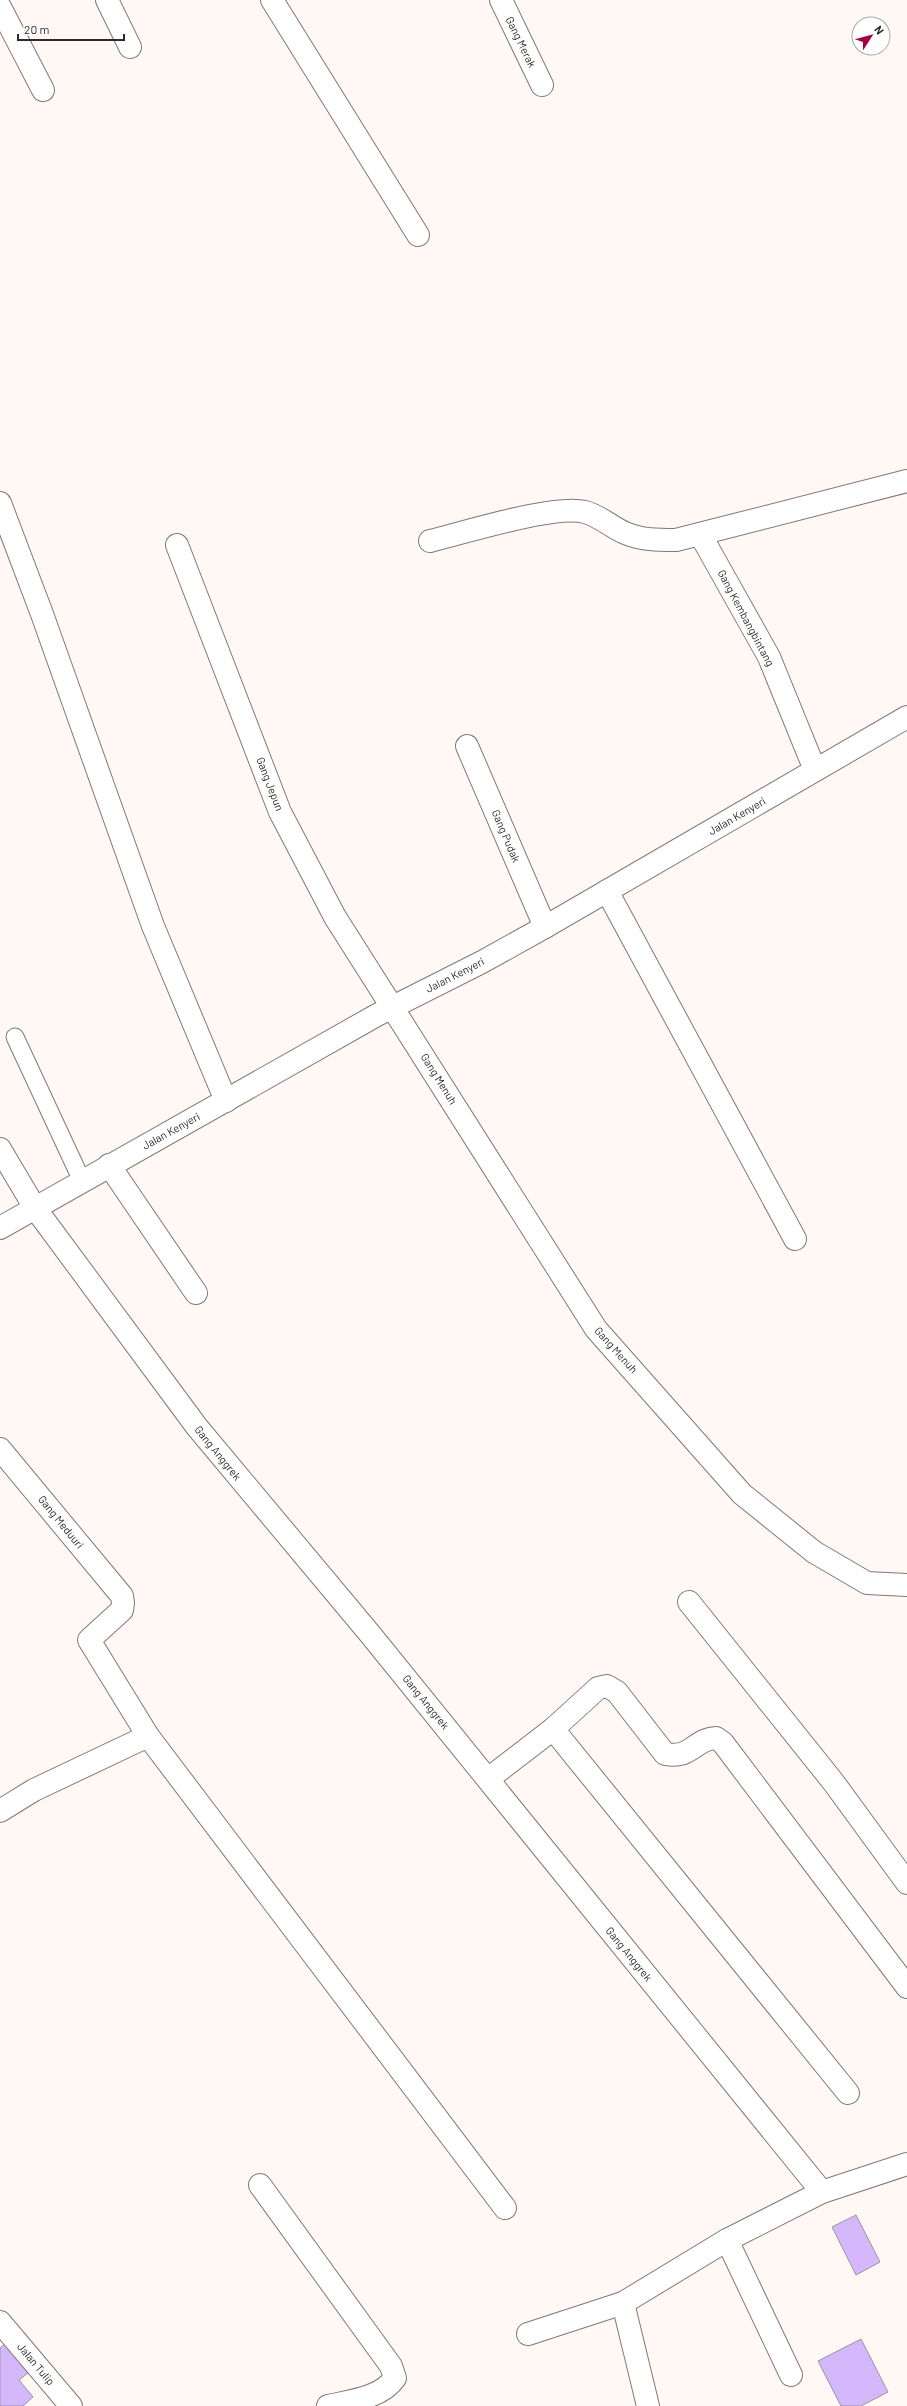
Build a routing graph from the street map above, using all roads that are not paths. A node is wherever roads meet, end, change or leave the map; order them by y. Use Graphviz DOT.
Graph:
graph roads {
  1 [pos="107,0"];
  2 [pos="272,0"];
  3 [pos="501,0"];
  4 [pos="0,7"];
  5 [pos="130,47"];
  6 [pos="542,85"];
  7 [pos="43,90"];
  8 [pos="418,235"];
  9 [pos="907,481"];
  10 [pos="0,503"];
  11 [pos="700,534"];
  12 [pos="430,541"];
  13 [pos="177,545"];
  14 [pos="907,717"];
  15 [pos="467,746"];
  16 [pos="815,770"];
  17 [pos="607,891"];
  18 [pos="545,927"];
  19 [pos="393,1007"];
  20 [pos="15,1038"];
  21 [pos="226,1101"];
  22 [pos="0,1149"];
  23 [pos="109,1165"];
  24 [pos="82,1181"];
  25 [pos="35,1208"];
  26 [pos="0,1228"];
  27 [pos="795,1239"];
  28 [pos="196,1293"];
  29 [pos="0,1449"];
  30 [pos="907,1585"];
  31 [pos="689,1602"];
  32 [pos="553,1729"];
  33 [pos="148,1736"];
  34 [pos="488,1779"];
  35 [pos="0,1811"];
  36 [pos="907,1883"];
  37 [pos="907,1987"];
  38 [pos="848,2093"];
  39 [pos="907,2164"];
  40 [pos="260,2185"];
  41 [pos="822,2192"];
  42 [pos="504,2208"];
  43 [pos="727,2240"];
  44 [pos="622,2302"];
  45 [pos="0,2322"];
  46 [pos="528,2334"];
  47 [pos="790,2375"];
  48 [pos="66,2404"];
  49 [pos="328,2406"];
  50 [pos="648,2406"];
  1 -- 5 [label="street"];
  2 -- 8 [label="street"];
  3 -- 6 [label="street, Gang Merak"];
  4 -- 7 [label="street"];
  9 -- 11 [label="street"];
  10 -- 21 [label="street"];
  11 -- 12 [label="street"];
  11 -- 16 [label="street, Gang Kembangbintang"];
  13 -- 19 [label="street, Gang Jepun"];
  14 -- 16 [label="street, Jalan Kenyeri"];
  15 -- 18 [label="street, Gang Pudak"];
  16 -- 17 [label="street, Jalan Kenyeri"];
  17 -- 18 [label="street, Jalan Kenyeri"];
  17 -- 27 [label="street"];
  18 -- 19 [label="street, Jalan Kenyeri"];
  19 -- 21 [label="street, Jalan Kenyeri"];
  19 -- 30 [label="street, Gang Menuh"];
  20 -- 24 [label="lane"];
  21 -- 23 [label="street, Jalan Kenyeri"];
  22 -- 25 [label="street, Gang Anggrek"];
  23 -- 24 [label="street, Jalan Kenyeri"];
  23 -- 28 [label="street"];
  24 -- 25 [label="street, Jalan Kenyeri"];
  25 -- 26 [label="street, Jalan Kenyeri"];
  25 -- 34 [label="street, Gang Anggrek"];
  29 -- 33 [label="street, Gang Meduuri"];
  31 -- 36 [label="street"];
  32 -- 34 [label="street"];
  32 -- 37 [label="street"];
  32 -- 38 [label="street"];
  33 -- 35 [label="street"];
  33 -- 42 [label="street"];
  34 -- 41 [label="street, Gang Anggrek"];
  39 -- 41 [label="street"];
  40 -- 49 [label="street"];
  41 -- 43 [label="street"];
  43 -- 44 [label="street"];
  43 -- 47 [label="street"];
  44 -- 46 [label="street"];
  44 -- 50 [label="street"];
  45 -- 48 [label="street, Jalan Tulip"];
}
